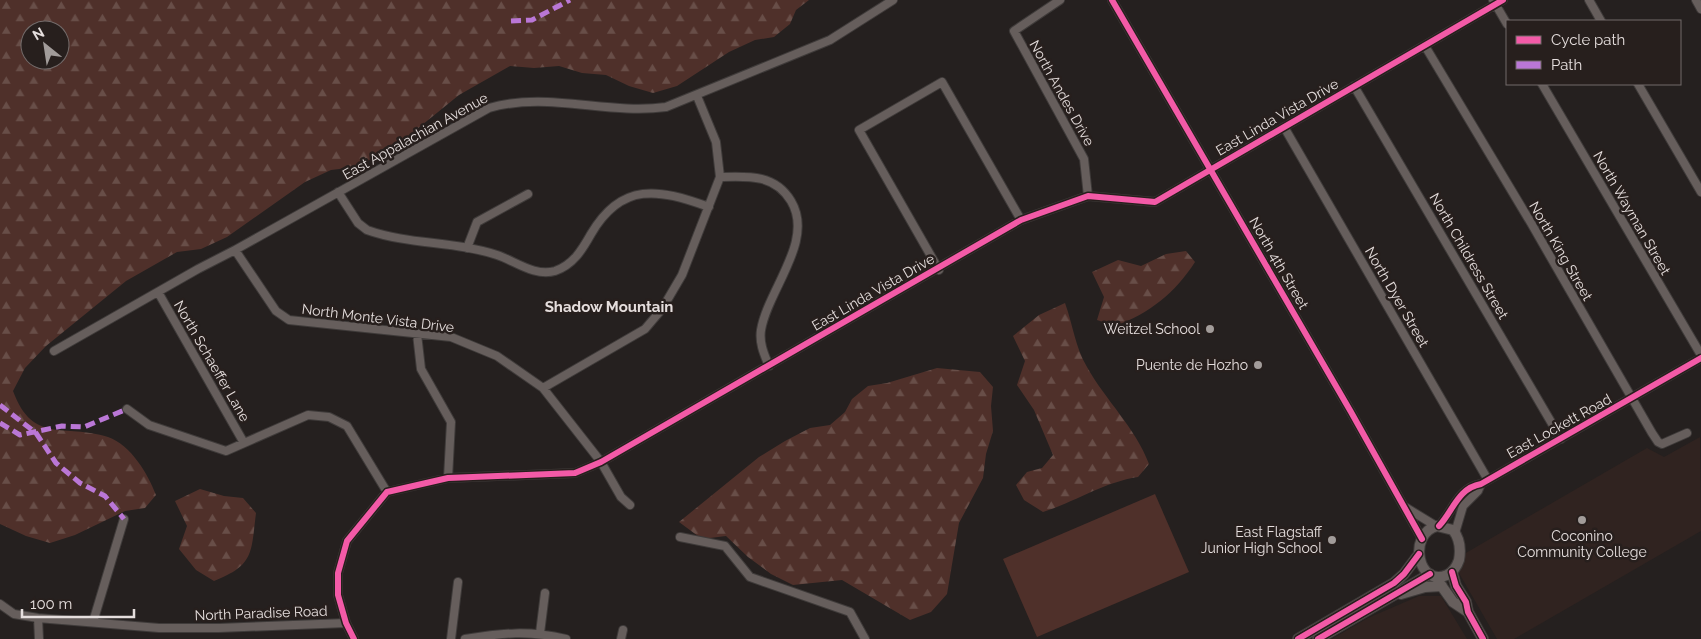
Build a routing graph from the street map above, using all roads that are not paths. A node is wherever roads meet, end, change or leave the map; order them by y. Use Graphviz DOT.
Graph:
graph roads {
  1 [pos="893,0"];
  2 [pos="1060,0"];
  3 [pos="1112,0"];
  4 [pos="1589,0"];
  5 [pos="1696,0"];
  6 [pos="1497,1"];
  7 [pos="1701,9"];
  8 [pos="1600,20"];
  9 [pos="1506,22"];
  10 [pos="1425,46"];
  11 [pos="1543,85"];
  12 [pos="1639,85"];
  13 [pos="1354,86"];
  14 [pos="697,96"];
  15 [pos="1284,127"];
  16 [pos="1210,170"];
  17 [pos="720,177"];
  18 [pos="338,192"];
  19 [pos="1701,192"];
  20 [pos="528,194"];
  21 [pos="1088,196"];
  22 [pos="709,207"];
  23 [pos="1021,220"];
  24 [pos="467,248"];
  25 [pos="234,250"];
  26 [pos="939,270"];
  27 [pos="158,292"];
  28 [pos="417,334"];
  29 [pos="54,351"];
  30 [pos="1701,356"];
  31 [pos="769,366"];
  32 [pos="543,388"];
  33 [pos="1631,400"];
  34 [pos="127,409"];
  35 [pos="1687,433"];
  36 [pos="1561,439"];
  37 [pos="244,443"];
  38 [pos="601,462"];
  39 [pos="448,478"];
  40 [pos="1484,482"];
  41 [pos="387,492"];
  42 [pos="630,506"];
  43 [pos="1405,507"];
  44 [pos="124,519"];
  45 [pos="1437,526"];
  46 [pos="1455,533"];
  47 [pos="680,537"];
  48 [pos="1422,538"];
  49 [pos="1419,554"];
  50 [pos="1452,572"];
  51 [pos="1436,579"];
  52 [pos="458,582"];
  53 [pos="546,593"];
  54 [pos="1391,597"];
  55 [pos="0,604"];
  56 [pos="1468,612"];
  57 [pos="38,618"];
  58 [pos="93,622"];
  59 [pos="346,623"];
  60 [pos="623,630"];
  61 [pos="540,633"];
  62 [pos="39,639"];
  63 [pos="354,639"];
  64 [pos="451,639"];
  65 [pos="465,639"];
  66 [pos="566,639"];
  67 [pos="621,639"];
  68 [pos="865,639"];
  69 [pos="1298,639"];
  70 [pos="1318,639"];
  71 [pos="1483,639"];
  1 -- 14 [label="street, East Appalachian Avenue"];
  2 -- 21 [label="street, North Andes Drive"];
  3 -- 16 [label="street, North 4th Street"];
  4 -- 8 [label="street"];
  5 -- 7 [label="street"];
  6 -- 9 [label="street"];
  6 -- 10 [label="street, East Linda Vista Drive"];
  10 -- 13 [label="street, East Linda Vista Drive"];
  10 -- 33 [label="street, North King Street"];
  11 -- 30 [label="street, North Wayman Street"];
  12 -- 19 [label="street"];
  13 -- 15 [label="street, East Linda Vista Drive"];
  13 -- 36 [label="street, North Childress Street"];
  14 -- 17 [label="street"];
  14 -- 18 [label="street, East Appalachian Avenue"];
  15 -- 16 [label="street, East Linda Vista Drive"];
  15 -- 40 [label="street, North Dyer Street"];
  16 -- 21 [label="street, East Linda Vista Drive"];
  16 -- 43 [label="street, North 4th Street"];
  17 -- 22 [label="street"];
  17 -- 31 [label="street"];
  18 -- 24 [label="street"];
  18 -- 25 [label="street, East Appalachian Avenue"];
  20 -- 24 [label="street"];
  21 -- 23 [label="street, East Linda Vista Drive"];
  22 -- 24 [label="street"];
  22 -- 32 [label="street"];
  23 -- 26 [label="street, East Linda Vista Drive"];
  23 -- 26 [label="street"];
  25 -- 27 [label="street, East Appalachian Avenue"];
  25 -- 28 [label="street, North Monte Vista Drive"];
  26 -- 31 [label="street, East Linda Vista Drive"];
  27 -- 29 [label="street, East Appalachian Avenue"];
  27 -- 37 [label="street, North Schaeffer Lane"];
  28 -- 32 [label="street, North Monte Vista Drive"];
  28 -- 39 [label="street"];
  30 -- 33 [label="street, East Lockett Road"];
  31 -- 38 [label="street, East Linda Vista Drive"];
  32 -- 38 [label="street, North Monte Vista Drive"];
  33 -- 35 [label="street, North King Street"];
  33 -- 36 [label="street, East Lockett Road"];
  34 -- 37 [label="street"];
  36 -- 40 [label="street, East Lockett Road"];
  37 -- 41 [label="street"];
  38 -- 39 [label="street, East Linda Vista Drive"];
  38 -- 42 [label="street, North Monte Vista Drive"];
  39 -- 41 [label="street, East Linda Vista Drive"];
  40 -- 45 [label="street, East Lockett Road"];
  40 -- 46 [label="street, East Lockett Road"];
  41 -- 59 [label="street"];
  43 -- 45 [label="street, North 4th Street"];
  43 -- 48 [label="street, North 4th Street"];
  44 -- 58 [label="street"];
  45 -- 46 [label="main road"];
  45 -- 48 [label="main road"];
  46 -- 50 [label="main road"];
  47 -- 68 [label="street"];
  48 -- 49 [label="main road"];
  49 -- 51 [label="main road"];
  49 -- 69 [label="main road"];
  50 -- 51 [label="main road"];
  50 -- 56 [label="main road"];
  51 -- 54 [label="main road"];
  51 -- 54 [label="main road"];
  51 -- 56 [label="main road"];
  52 -- 64 [label="street"];
  53 -- 61 [label="street"];
  54 -- 70 [label="main road"];
  55 -- 57 [label="street, North Paradise Road"];
  56 -- 71 [label="main road"];
  57 -- 58 [label="street, North Paradise Road"];
  57 -- 62 [label="street"];
  58 -- 59 [label="street, North Paradise Road"];
  59 -- 63 [label="street"];
  60 -- 67 [label="street"];
  61 -- 65 [label="street"];
  61 -- 66 [label="street"];
}
